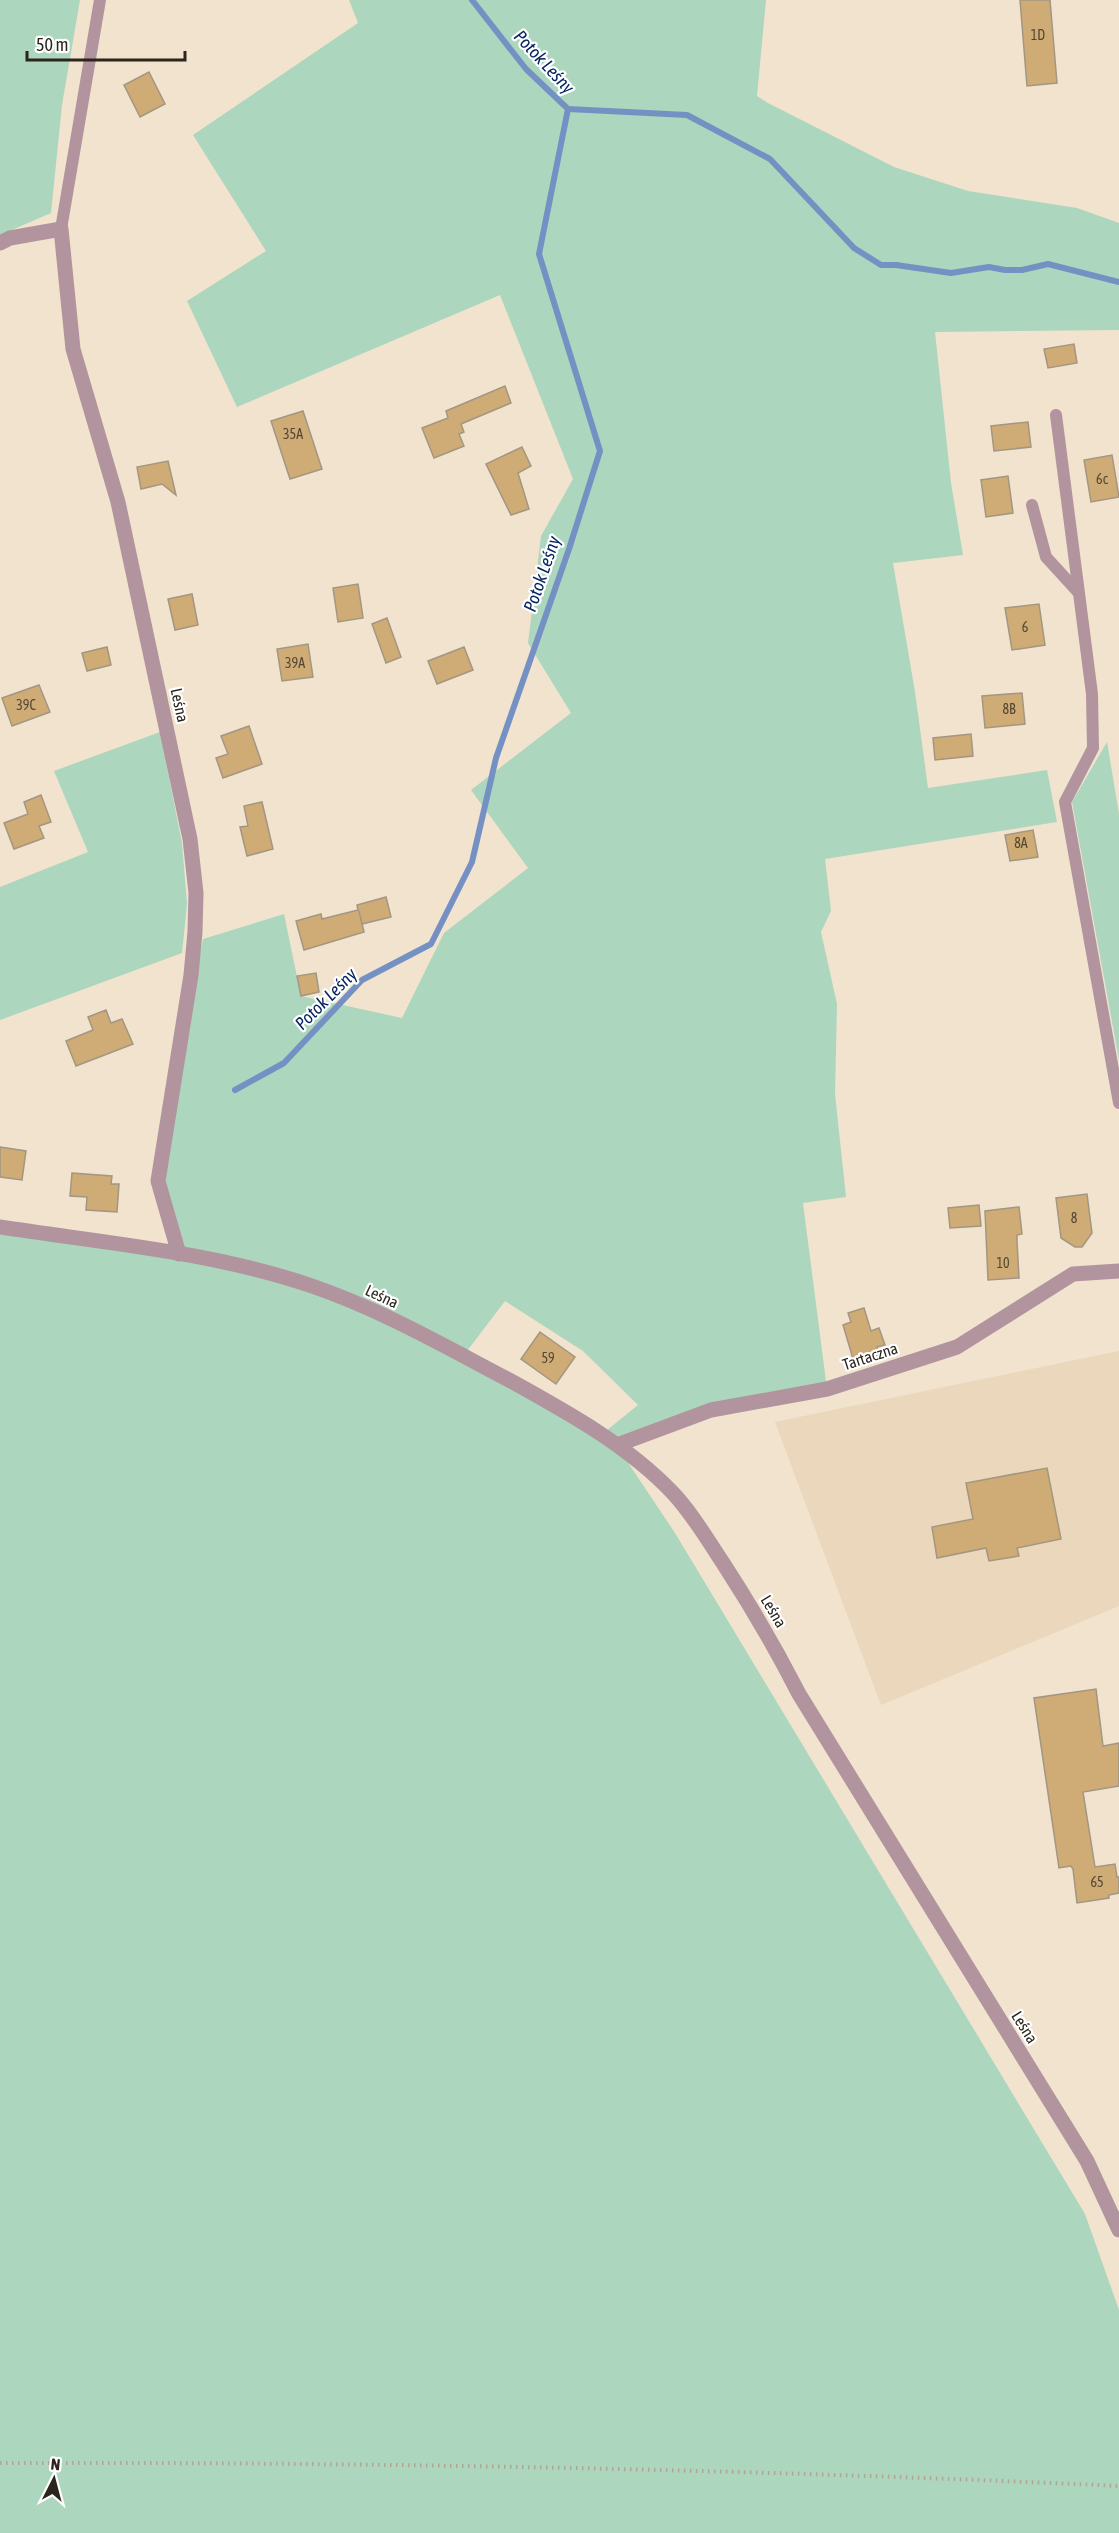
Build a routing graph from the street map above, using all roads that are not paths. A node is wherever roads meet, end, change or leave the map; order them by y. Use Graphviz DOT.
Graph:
graph roads {
  1 [pos="100,0"];
  2 [pos="61,229"];
  3 [pos="0,243"];
  4 [pos="1056,415"];
  5 [pos="1032,505"];
  6 [pos="1078,592"];
  7 [pos="1119,1103"];
  8 [pos="0,1227"];
  9 [pos="179,1254"];
  10 [pos="1119,1271"];
  11 [pos="617,1445"];
  12 [pos="1119,2230"];
  1 -- 2 [label="lane"];
  2 -- 3 [label="street"];
  2 -- 9 [label="street, Leśna"];
  4 -- 6 [label="lane"];
  5 -- 6 [label="lane"];
  6 -- 7 [label="lane"];
  8 -- 9 [label="street, Leśna"];
  9 -- 11 [label="street, Leśna"];
  10 -- 11 [label="street, Tartaczna"];
  11 -- 12 [label="street, Leśna"];
}
